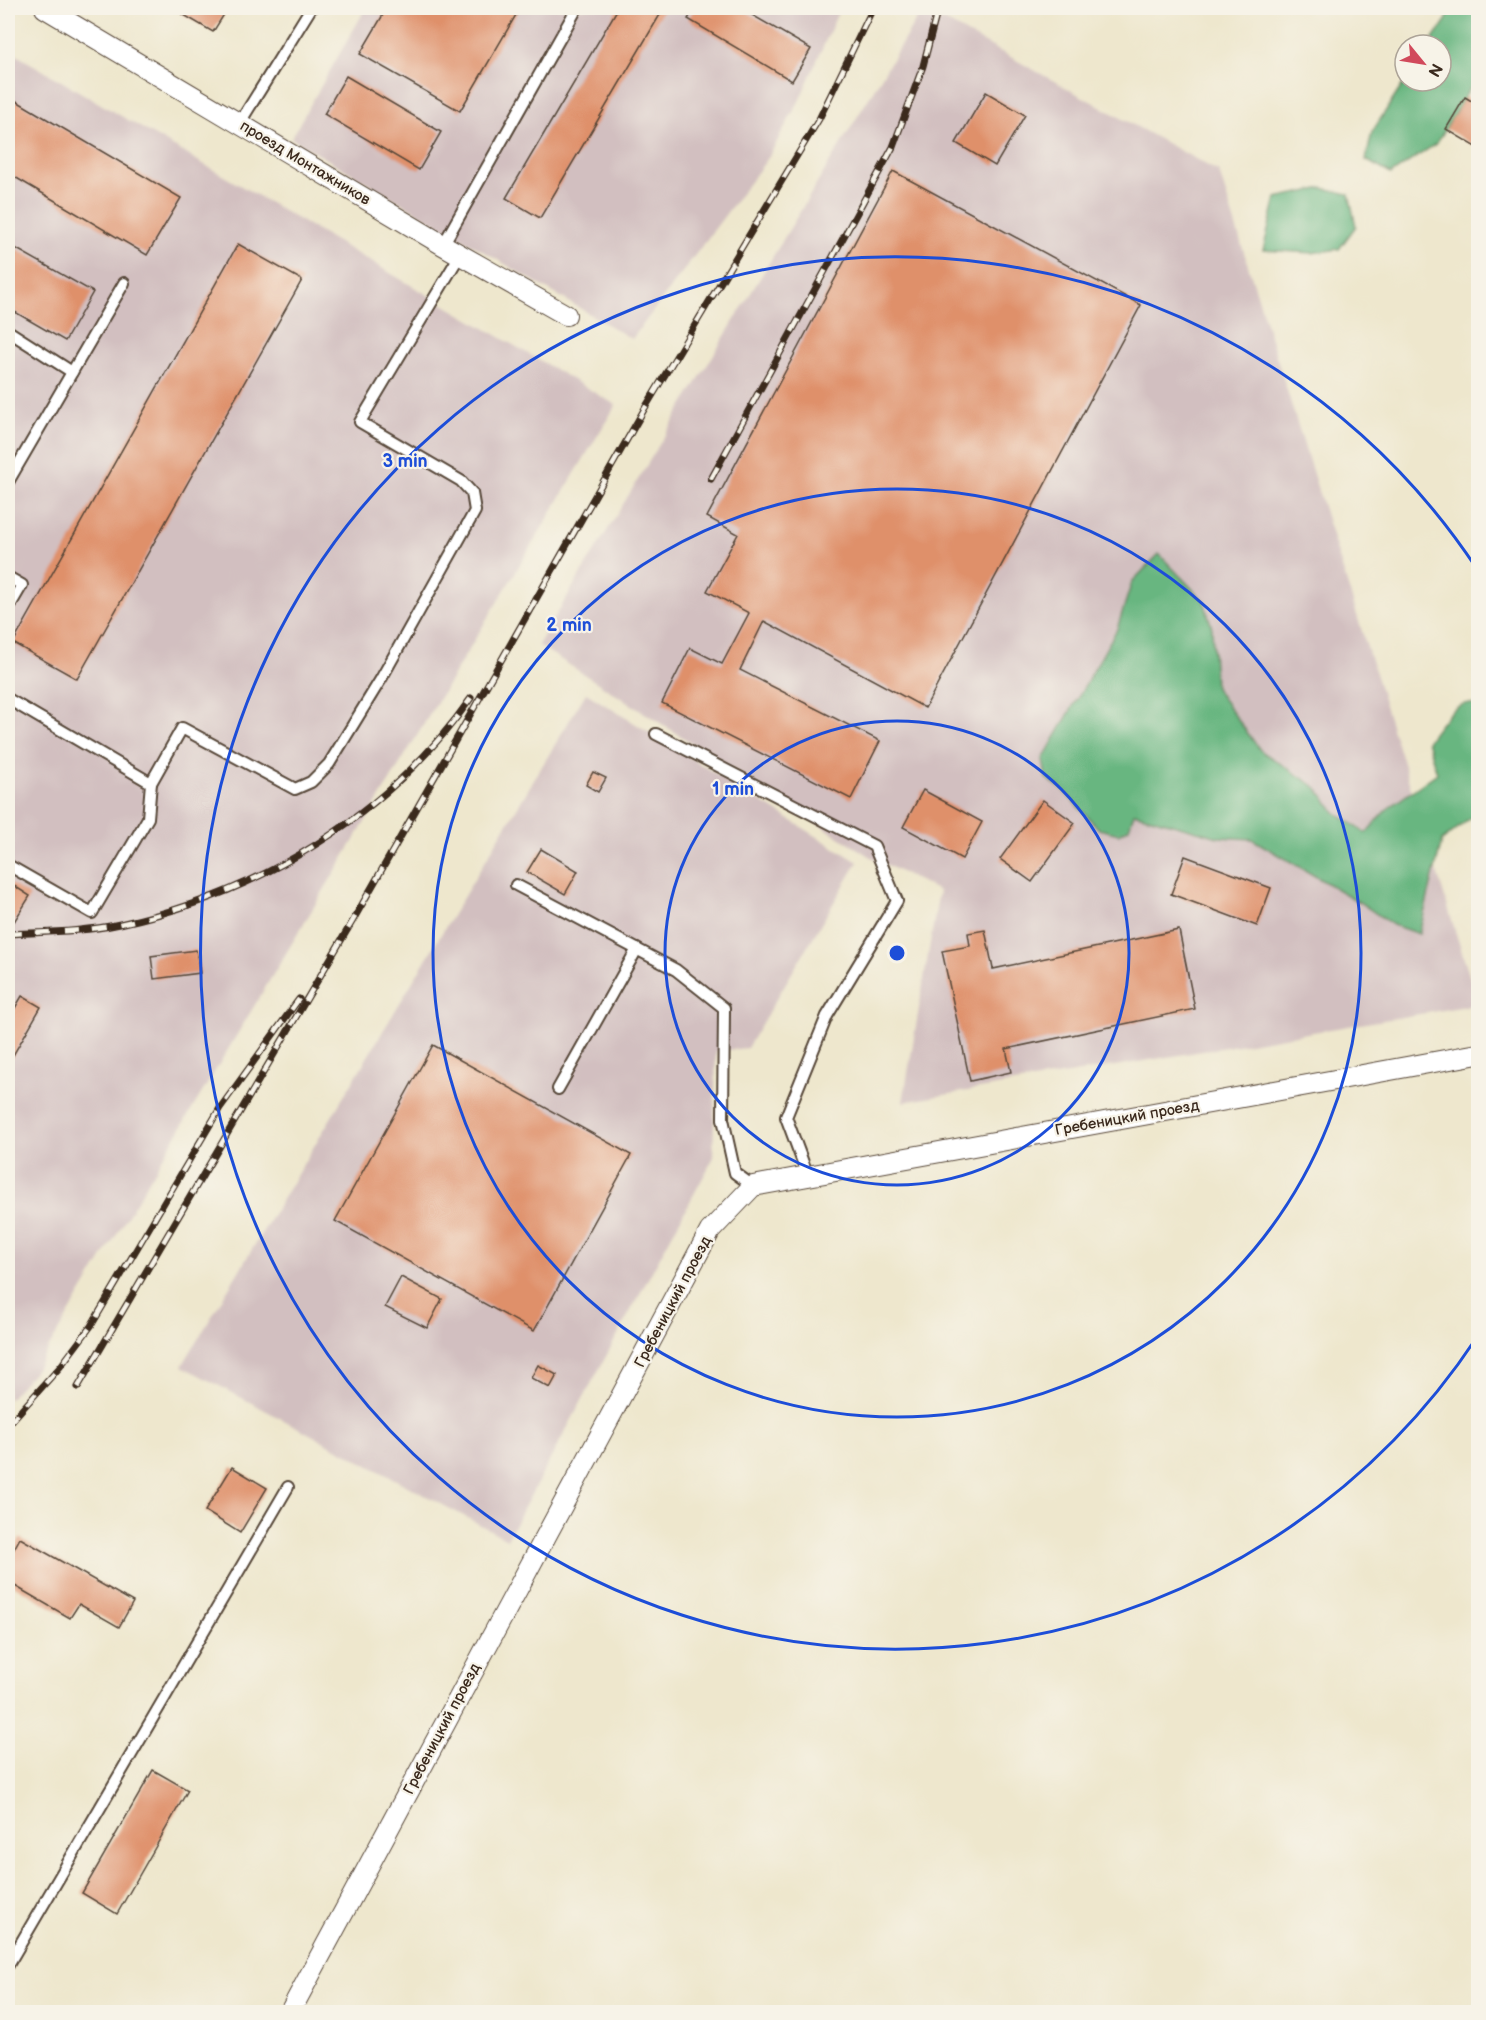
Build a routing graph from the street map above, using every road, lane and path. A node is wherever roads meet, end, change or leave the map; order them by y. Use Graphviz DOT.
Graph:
graph roads {
  1 [pos="45,8"];
  2 [pos="311,8"];
  3 [pos="577,8"];
  4 [pos="239,124"];
  5 [pos="451,250"];
  6 [pos="124,283"];
  7 [pos="566,315"];
  8 [pos="8,331"];
  9 [pos="72,372"];
  10 [pos="8,482"];
  11 [pos="8,577"];
  12 [pos="8,609"];
  13 [pos="8,699"];
  14 [pos="656,734"];
  15 [pos="151,783"];
  16 [pos="8,865"];
  17 [pos="516,885"];
  18 [pos="637,949"];
  19 [pos="1479,1054"];
  20 [pos="558,1089"];
  21 [pos="808,1176"];
  22 [pos="753,1186"];
  23 [pos="288,1487"];
  24 [pos="8,1965"];
  25 [pos="290,2013"];
  1 -- 4 [label="street, проезд Монтажников"];
  2 -- 4 [label="lane"];
  3 -- 5 [label="lane"];
  4 -- 5 [label="street, проезд Монтажников"];
  5 -- 7 [label="street, проезд Монтажников"];
  5 -- 15 [label="lane"];
  6 -- 9 [label="lane"];
  8 -- 9 [label="lane"];
  9 -- 10 [label="lane"];
  11 -- 12 [label="lane"];
  13 -- 15 [label="lane"];
  14 -- 21 [label="lane"];
  15 -- 16 [label="lane"];
  17 -- 18 [label="lane"];
  18 -- 20 [label="lane"];
  18 -- 22 [label="lane"];
  19 -- 21 [label="street, Гребеницкий проезд"];
  21 -- 22 [label="street, Гребеницкий проезд"];
  22 -- 25 [label="street, Гребеницкий проезд"];
  23 -- 24 [label="lane"];
}
